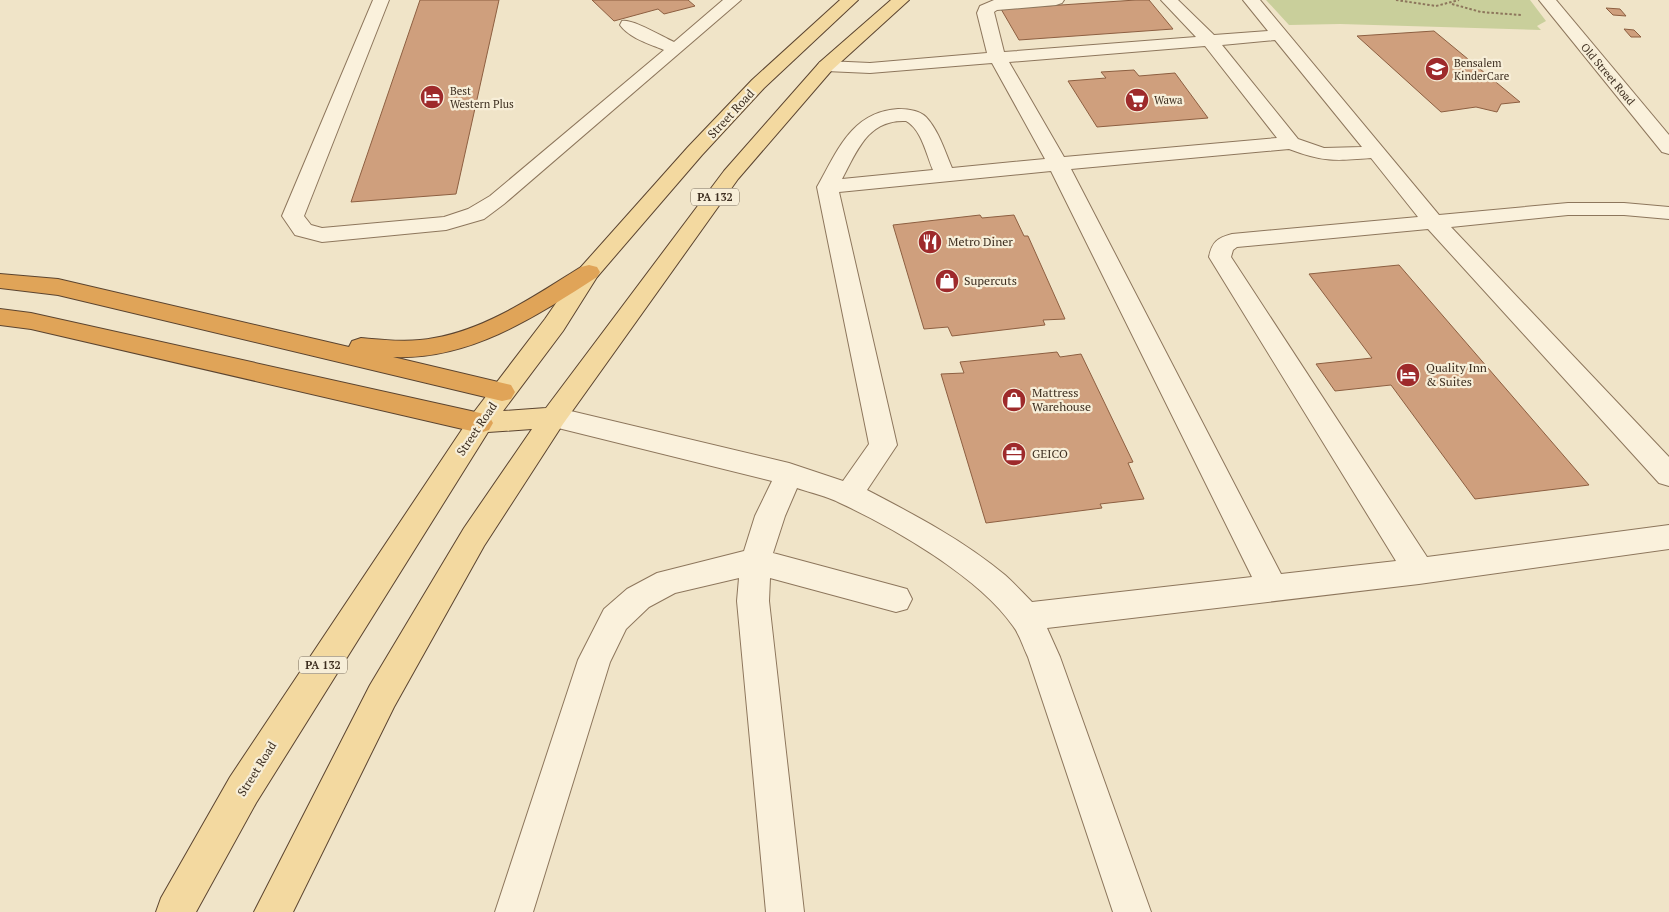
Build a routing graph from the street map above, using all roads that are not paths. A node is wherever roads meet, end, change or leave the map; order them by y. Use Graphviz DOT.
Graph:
graph roads {
  1 [pos="381,0"];
  2 [pos="734,0"];
  3 [pos="850,0"];
  4 [pos="901,0"];
  5 [pos="1056,0"];
  6 [pos="1169,0"];
  7 [pos="1251,0"];
  8 [pos="1547,0"];
  9 [pos="628,25"];
  10 [pos="1279,34"];
  11 [pos="1208,39"];
  12 [pos="676,49"];
  13 [pos="997,57"];
  14 [pos="826,66"];
  15 [pos="1291,143"];
  16 [pos="1669,148"];
  17 [pos="1376,152"];
  18 [pos="1058,164"];
  19 [pos="945,175"];
  20 [pos="827,187"];
  21 [pos="1669,213"];
  22 [pos="1434,222"];
  23 [pos="589,272"];
  24 [pos="0,281"];
  25 [pos="0,317"];
  26 [pos="298,344"];
  27 [pos="502,392"];
  28 [pos="554,416"];
  29 [pos="480,423"];
  30 [pos="789,474"];
  31 [pos="1669,475"];
  32 [pos="849,494"];
  33 [pos="1669,538"];
  34 [pos="756,562"];
  35 [pos="1419,572"];
  36 [pos="1274,588"];
  37 [pos="896,599"];
  38 [pos="1025,617"];
  39 [pos="175,912"];
  40 [pos="273,912"];
  41 [pos="514,912"];
  42 [pos="785,912"];
  43 [pos="1132,912"];
  1 -- 12 [label="street"];
  2 -- 12 [label="street"];
  3 -- 23 [label="main road, Street Road / PA 132"];
  4 -- 14 [label="main road, PA 132"];
  5 -- 13 [label="street"];
  6 -- 11 [label="street"];
  7 -- 10 [label="street"];
  8 -- 16 [label="street, Old Street Road"];
  9 -- 12 [label="street"];
  10 -- 11 [label="street"];
  10 -- 17 [label="street"];
  11 -- 13 [label="street"];
  11 -- 15 [label="street"];
  13 -- 14 [label="street"];
  13 -- 18 [label="street"];
  14 -- 28 [label="main road, PA 132"];
  15 -- 17 [label="street"];
  15 -- 18 [label="street"];
  17 -- 22 [label="street"];
  18 -- 19 [label="street"];
  18 -- 36 [label="street"];
  19 -- 20 [label="street"];
  19 -- 20 [label="street"];
  20 -- 32 [label="street"];
  21 -- 22 [label="street"];
  22 -- 31 [label="street"];
  22 -- 35 [label="street"];
  23 -- 26 [label="highway"];
  23 -- 27 [label="main road, Street Road / PA 132"];
  24 -- 26 [label="highway"];
  25 -- 29 [label="highway"];
  26 -- 27 [label="highway"];
  27 -- 28 [label="main road"];
  27 -- 29 [label="main road, Street Road / PA 132"];
  28 -- 29 [label="main road"];
  28 -- 30 [label="street"];
  28 -- 40 [label="main road, PA 132"];
  29 -- 39 [label="main road, Street Road / PA 132"];
  30 -- 32 [label="street"];
  30 -- 34 [label="street"];
  32 -- 38 [label="street"];
  33 -- 35 [label="street"];
  34 -- 37 [label="street"];
  34 -- 41 [label="street"];
  34 -- 42 [label="street"];
  35 -- 36 [label="street"];
  36 -- 38 [label="street"];
  38 -- 43 [label="street"];
}
